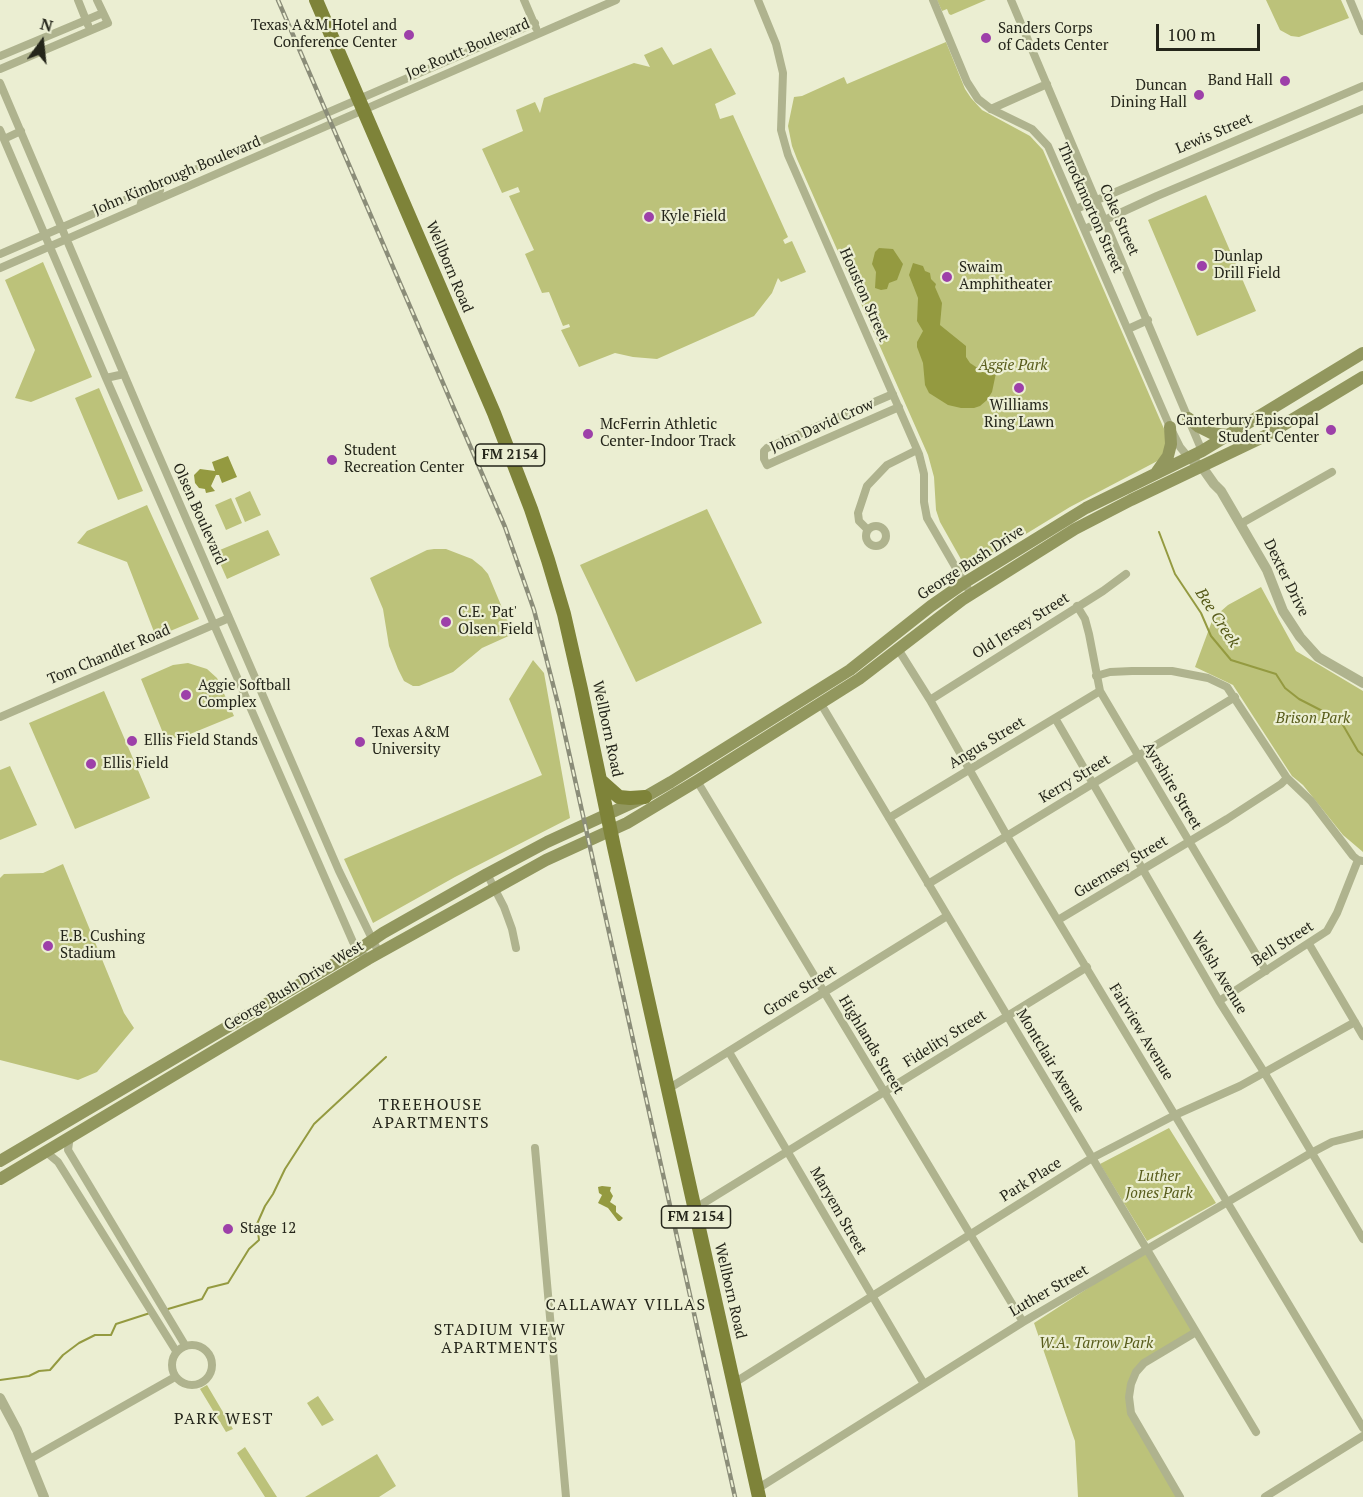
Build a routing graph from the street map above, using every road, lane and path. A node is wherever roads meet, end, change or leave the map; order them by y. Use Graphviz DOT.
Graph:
graph roads {
  1 [pos="78,0"];
  2 [pos="98,0"];
  3 [pos="316,0"];
  4 [pos="525,0"];
  5 [pos="616,0"];
  6 [pos="758,0"];
  7 [pos="933,0"];
  8 [pos="1011,0"];
  9 [pos="1350,0"];
  10 [pos="103,12"];
  11 [pos="86,21"];
  12 [pos="535,23"];
  13 [pos="91,31"];
  14 [pos="1363,31"];
  15 [pos="539,34"];
  16 [pos="0,56"];
  17 [pos="457,57"];
  18 [pos="462,67"];
  19 [pos="0,69"];
  20 [pos="419,73"];
  21 [pos="0,84"];
  22 [pos="423,84"];
  23 [pos="1047,84"];
  24 [pos="1363,86"];
  25 [pos="362,104"];
  26 [pos="991,109"];
  27 [pos="1363,109"];
  28 [pos="0,130"];
  29 [pos="21,131"];
  30 [pos="4,139"];
  31 [pos="187,173"];
  32 [pos="165,182"];
  33 [pos="192,184"];
  34 [pos="1096,201"];
  35 [pos="140,207"];
  36 [pos="1076,209"];
  37 [pos="1105,220"];
  38 [pos="62,227"];
  39 [pos="1085,229"];
  40 [pos="45,234"];
  41 [pos="67,238"];
  42 [pos="50,246"];
  43 [pos="0,254"];
  44 [pos="0,268"];
  45 [pos="1148,320"];
  46 [pos="1128,329"];
  47 [pos="1363,353"];
  48 [pos="124,374"];
  49 [pos="1363,377"];
  50 [pos="106,378"];
  51 [pos="893,394"];
  52 [pos="899,407"];
  53 [pos="1188,418"];
  54 [pos="1170,427"];
  55 [pos="1228,435"];
  56 [pos="917,450"];
  57 [pos="1202,451"];
  58 [pos="1189,458"];
  59 [pos="1203,467"];
  60 [pos="1332,472"];
  61 [pos="1156,474"];
  62 [pos="1242,523"];
  63 [pos="867,530"];
  64 [pos="1126,574"];
  65 [pos="964,583"];
  66 [pos="971,594"];
  67 [pos="1077,606"];
  68 [pos="229,618"];
  69 [pos="213,624"];
  70 [pos="897,649"];
  71 [pos="870,655"];
  72 [pos="1096,675"];
  73 [pos="1363,683"];
  74 [pos="1100,691"];
  75 [pos="1235,697"];
  76 [pos="930,700"];
  77 [pos="821,704"];
  78 [pos="0,717"];
  79 [pos="1055,718"];
  80 [pos="1138,756"];
  81 [pos="969,770"];
  82 [pos="1287,778"];
  83 [pos="601,781"];
  84 [pos="697,781"];
  85 [pos="1093,784"];
  86 [pos="645,796"];
  87 [pos="308,800"];
  88 [pos="294,806"];
  89 [pos="607,814"];
  90 [pos="889,818"];
  91 [pos="610,830"];
  92 [pos="1007,836"];
  93 [pos="1189,842"];
  94 [pos="1360,860"];
  95 [pos="1142,870"];
  96 [pos="487,874"];
  97 [pos="928,884"];
  98 [pos="495,888"];
  99 [pos="947,916"];
  100 [pos="1058,920"];
  101 [pos="372,940"];
  102 [pos="1309,944"];
  103 [pos="516,948"];
  104 [pos="358,950"];
  105 [pos="373,956"];
  106 [pos="1087,967"];
  107 [pos="1266,971"];
  108 [pos="824,992"];
  109 [pos="1219,1001"];
  110 [pos="1007,1016"];
  111 [pos="1355,1022"];
  112 [pos="1363,1036"];
  113 [pos="184,1052"];
  114 [pos="729,1052"];
  115 [pos="1264,1072"];
  116 [pos="668,1089"];
  117 [pos="146,1091"];
  118 [pos="884,1092"];
  119 [pos="1175,1115"];
  120 [pos="1363,1134"];
  121 [pos="70,1136"];
  122 [pos="535,1148"];
  123 [pos="45,1151"];
  124 [pos="788,1151"];
  125 [pos="1311,1153"];
  126 [pos="1092,1158"];
  127 [pos="0,1161"];
  128 [pos="0,1179"];
  129 [pos="1228,1202"];
  130 [pos="101,1204"];
  131 [pos="694,1209"];
  132 [pos="89,1212"];
  133 [pos="970,1235"];
  134 [pos="1363,1239"];
  135 [pos="1147,1250"];
  136 [pos="873,1296"];
  137 [pos="1023,1322"];
  138 [pos="1196,1332"];
  139 [pos="185,1346"];
  140 [pos="176,1352"];
  141 [pos="175,1377"];
  142 [pos="734,1383"];
  143 [pos="924,1384"];
  144 [pos="1,1399"];
  145 [pos="1363,1428"];
  146 [pos="1256,1432"];
  147 [pos="1363,1436"];
  148 [pos="30,1459"];
  149 [pos="758,1493"];
  150 [pos="44,1497"];
  151 [pos="566,1497"];
  152 [pos="1180,1497"];
  153 [pos="1265,1497"];
  1 -- 11 [label="street"];
  2 -- 10 [label="street"];
  3 -- 25 [label="main road, Wellborn Road / FM 2154"];
  4 -- 12 [label="street"];
  5 -- 15 [label="street, Joe Routt Boulevard"];
  6 -- 51 [label="street, Houston Street"];
  7 -- 26 [label="street, Throckmorton Street"];
  8 -- 23 [label="street, Coke Street"];
  9 -- 14 [label="street"];
  10 -- 11 [label="street"];
  10 -- 13 [label="street"];
  11 -- 13 [label="street"];
  11 -- 16 [label="street"];
  12 -- 15 [label="street"];
  12 -- 17 [label="street, Joe Routt Boulevard"];
  13 -- 19 [label="street"];
  15 -- 18 [label="street, Joe Routt Boulevard"];
  17 -- 18 [label="street"];
  17 -- 20 [label="street, Joe Routt Boulevard"];
  18 -- 22 [label="street, Joe Routt Boulevard"];
  20 -- 22 [label="street"];
  20 -- 25 [label="street, Joe Routt Boulevard"];
  21 -- 29 [label="street, Olsen Boulevard"];
  22 -- 25 [label="street, Joe Routt Boulevard"];
  23 -- 26 [label="street"];
  23 -- 34 [label="street, Coke Street"];
  24 -- 34 [label="street, Lewis Street"];
  25 -- 31 [label="street, John Kimbrough Boulevard"];
  25 -- 33 [label="street, John Kimbrough Boulevard"];
  25 -- 83 [label="main road, Wellborn Road / FM 2154"];
  26 -- 36 [label="street, Throckmorton Street"];
  27 -- 37 [label="street"];
  28 -- 30 [label="street, Olsen Boulevard"];
  29 -- 30 [label="street"];
  29 -- 38 [label="street, Olsen Boulevard"];
  30 -- 40 [label="street, Olsen Boulevard"];
  31 -- 32 [label="street, John Kimbrough Boulevard"];
  31 -- 33 [label="street"];
  32 -- 35 [label="street"];
  32 -- 38 [label="street, John Kimbrough Boulevard"];
  33 -- 35 [label="street, John Kimbrough Boulevard"];
  34 -- 36 [label="street, Lewis Street"];
  34 -- 37 [label="street, Coke Street"];
  35 -- 41 [label="street, John Kimbrough Boulevard"];
  36 -- 39 [label="street, Throckmorton Street"];
  37 -- 39 [label="street"];
  37 -- 45 [label="street, Coke Street"];
  38 -- 40 [label="street, John Kimbrough Boulevard"];
  38 -- 41 [label="street, Olsen Boulevard"];
  39 -- 46 [label="street, Throckmorton Street"];
  40 -- 42 [label="street, Olsen Boulevard"];
  40 -- 43 [label="street, John Kimbrough Boulevard"];
  41 -- 42 [label="street, John Kimbrough Boulevard"];
  41 -- 48 [label="street, Olsen Boulevard"];
  42 -- 44 [label="street, John Kimbrough Boulevard"];
  42 -- 50 [label="street, Olsen Boulevard"];
  45 -- 46 [label="street"];
  45 -- 53 [label="street, Coke Street"];
  46 -- 54 [label="street, Throckmorton Street"];
  47 -- 55 [label="main road, George Bush Drive"];
  48 -- 50 [label="street"];
  48 -- 68 [label="street, Olsen Boulevard"];
  49 -- 59 [label="main road, George Bush Drive"];
  50 -- 69 [label="street, Olsen Boulevard"];
  51 -- 52 [label="street, Houston Street"];
  51 -- 52 [label="street, John David Crow"];
  52 -- 56 [label="street, Houston Street"];
  53 -- 55 [label="main road"];
  53 -- 57 [label="street, Coke Street"];
  54 -- 58 [label="street, Throckmorton Street"];
  54 -- 61 [label="main road"];
  55 -- 57 [label="main road, George Bush Drive"];
  56 -- 63 [label="street"];
  56 -- 65 [label="street, Houston Street"];
  57 -- 58 [label="main road, George Bush Drive"];
  57 -- 59 [label="street"];
  58 -- 59 [label="street"];
  58 -- 61 [label="main road, George Bush Drive"];
  59 -- 62 [label="street, Dexter Drive"];
  59 -- 66 [label="main road, George Bush Drive"];
  60 -- 62 [label="street"];
  61 -- 65 [label="main road, George Bush Drive"];
  62 -- 73 [label="street, Dexter Drive"];
  64 -- 67 [label="street, Old Jersey Street"];
  65 -- 66 [label="street, Houston Street"];
  65 -- 71 [label="main road, George Bush Drive"];
  66 -- 70 [label="main road, George Bush Drive"];
  67 -- 72 [label="street, Ayrshire Street"];
  67 -- 76 [label="street, Old Jersey Street"];
  68 -- 69 [label="street, Tom Chandler Road"];
  68 -- 87 [label="street, Olsen Boulevard"];
  69 -- 78 [label="street, Tom Chandler Road"];
  69 -- 88 [label="street, Olsen Boulevard"];
  70 -- 76 [label="street, Fairview Avenue"];
  70 -- 77 [label="main road, George Bush Drive"];
  71 -- 77 [label="main road"];
  71 -- 86 [label="main road, George Bush Drive"];
  72 -- 74 [label="street, Ayrshire Street"];
  72 -- 75 [label="street"];
  74 -- 79 [label="street, Angus Street"];
  74 -- 80 [label="street, Ayrshire Street"];
  75 -- 80 [label="street, Kerry Street"];
  75 -- 82 [label="street"];
  76 -- 81 [label="street, Fairview Avenue"];
  77 -- 84 [label="main road, George Bush Drive"];
  77 -- 90 [label="street, Montclair Avenue"];
  79 -- 81 [label="street, Angus Street"];
  79 -- 85 [label="street, Welsh Avenue"];
  80 -- 85 [label="street, Kerry Street"];
  80 -- 93 [label="street, Ayrshire Street"];
  81 -- 90 [label="street, Angus Street"];
  81 -- 92 [label="street, Fairview Avenue"];
  82 -- 93 [label="street, Guernsey Street"];
  82 -- 94 [label="street"];
  83 -- 86 [label="main road"];
  83 -- 89 [label="main road, Wellborn Road / FM 2154"];
  84 -- 91 [label="main road, George Bush Drive"];
  84 -- 108 [label="street, Highlands Street"];
  85 -- 92 [label="street, Kerry Street"];
  85 -- 95 [label="street, Welsh Avenue"];
  86 -- 89 [label="main road, George Bush Drive"];
  87 -- 88 [label="street"];
  87 -- 101 [label="street, Olsen Boulevard"];
  88 -- 104 [label="street, Olsen Boulevard"];
  89 -- 91 [label="main road, Wellborn Road / FM 2154"];
  89 -- 96 [label="main road, George Bush Drive West"];
  90 -- 97 [label="street, Montclair Avenue"];
  91 -- 98 [label="main road, George Bush Drive West"];
  91 -- 116 [label="main road, Wellborn Road / FM 2154"];
  92 -- 97 [label="street, Kerry Street"];
  92 -- 100 [label="street, Fairview Avenue"];
  93 -- 95 [label="street, Guernsey Street"];
  93 -- 107 [label="street, Ayrshire Street"];
  94 -- 102 [label="street, Bell Street"];
  95 -- 100 [label="street, Guernsey Street"];
  95 -- 109 [label="street, Welsh Avenue"];
  96 -- 98 [label="street"];
  96 -- 101 [label="main road, George Bush Drive West"];
  97 -- 99 [label="street, Montclair Avenue"];
  98 -- 103 [label="street"];
  98 -- 105 [label="main road, George Bush Drive West"];
  99 -- 108 [label="street, Grove Street"];
  99 -- 110 [label="street, Montclair Avenue"];
  100 -- 106 [label="street, Fairview Avenue"];
  101 -- 104 [label="main road, George Bush Drive West"];
  101 -- 105 [label="street, Olsen Boulevard"];
  102 -- 107 [label="street, Bell Street"];
  102 -- 111 [label="street"];
  104 -- 105 [label="street, Olsen Boulevard"];
  104 -- 113 [label="main road, George Bush Drive West"];
  105 -- 117 [label="main road, George Bush Drive West"];
  106 -- 110 [label="street, Fidelity Street"];
  106 -- 119 [label="street, Fairview Avenue"];
  107 -- 109 [label="street, Bell Street"];
  108 -- 114 [label="street, Grove Street"];
  108 -- 118 [label="street, Highlands Street"];
  109 -- 115 [label="street, Welsh Avenue"];
  110 -- 118 [label="street, Fidelity Street"];
  110 -- 126 [label="street, Montclair Avenue"];
  111 -- 112 [label="street"];
  111 -- 115 [label="street, Park Place"];
  113 -- 117 [label="main road"];
  113 -- 127 [label="main road, George Bush Drive West"];
  114 -- 116 [label="street, Grove Street"];
  114 -- 124 [label="street, Maryem Street"];
  115 -- 119 [label="street, Park Place"];
  115 -- 125 [label="street, Welsh Avenue"];
  116 -- 131 [label="main road, Wellborn Road / FM 2154"];
  117 -- 121 [label="main road, George Bush Drive West"];
  118 -- 124 [label="street, Fidelity Street"];
  118 -- 133 [label="street, Highlands Street"];
  119 -- 126 [label="street, Park Place"];
  119 -- 129 [label="street, Fairview Avenue"];
  120 -- 125 [label="street, Luther Street"];
  121 -- 123 [label="main road, George Bush Drive West"];
  121 -- 130 [label="street"];
  122 -- 151 [label="street"];
  123 -- 128 [label="main road, George Bush Drive West"];
  123 -- 132 [label="street"];
  124 -- 131 [label="street, Fidelity Street"];
  124 -- 136 [label="street, Maryem Street"];
  125 -- 129 [label="street, Luther Street"];
  125 -- 134 [label="street, Welsh Avenue"];
  126 -- 133 [label="street, Park Place"];
  126 -- 135 [label="street, Montclair Avenue"];
  129 -- 135 [label="street, Luther Street"];
  129 -- 145 [label="street, Fairview Avenue"];
  130 -- 132 [label="street"];
  130 -- 139 [label="street"];
  131 -- 142 [label="main road, Wellborn Road / FM 2154"];
  132 -- 140 [label="street"];
  133 -- 136 [label="street, Park Place"];
  133 -- 137 [label="street, Highlands Street"];
  135 -- 137 [label="street, Luther Street"];
  135 -- 138 [label="street, Montclair Avenue"];
  136 -- 142 [label="street, Park Place"];
  136 -- 143 [label="street, Maryem Street"];
  137 -- 143 [label="street, Luther Street"];
  138 -- 146 [label="street, Montclair Avenue"];
  138 -- 152 [label="street"];
  139 -- 140 [label="street"];
  139 -- 141 [label="street"];
  140 -- 141 [label="street"];
  141 -- 148 [label="street"];
  142 -- 149 [label="main road, Wellborn Road / FM 2154"];
  143 -- 149 [label="street, Luther Street"];
  144 -- 148 [label="street"];
  147 -- 153 [label="street"];
  148 -- 150 [label="street"];
}
